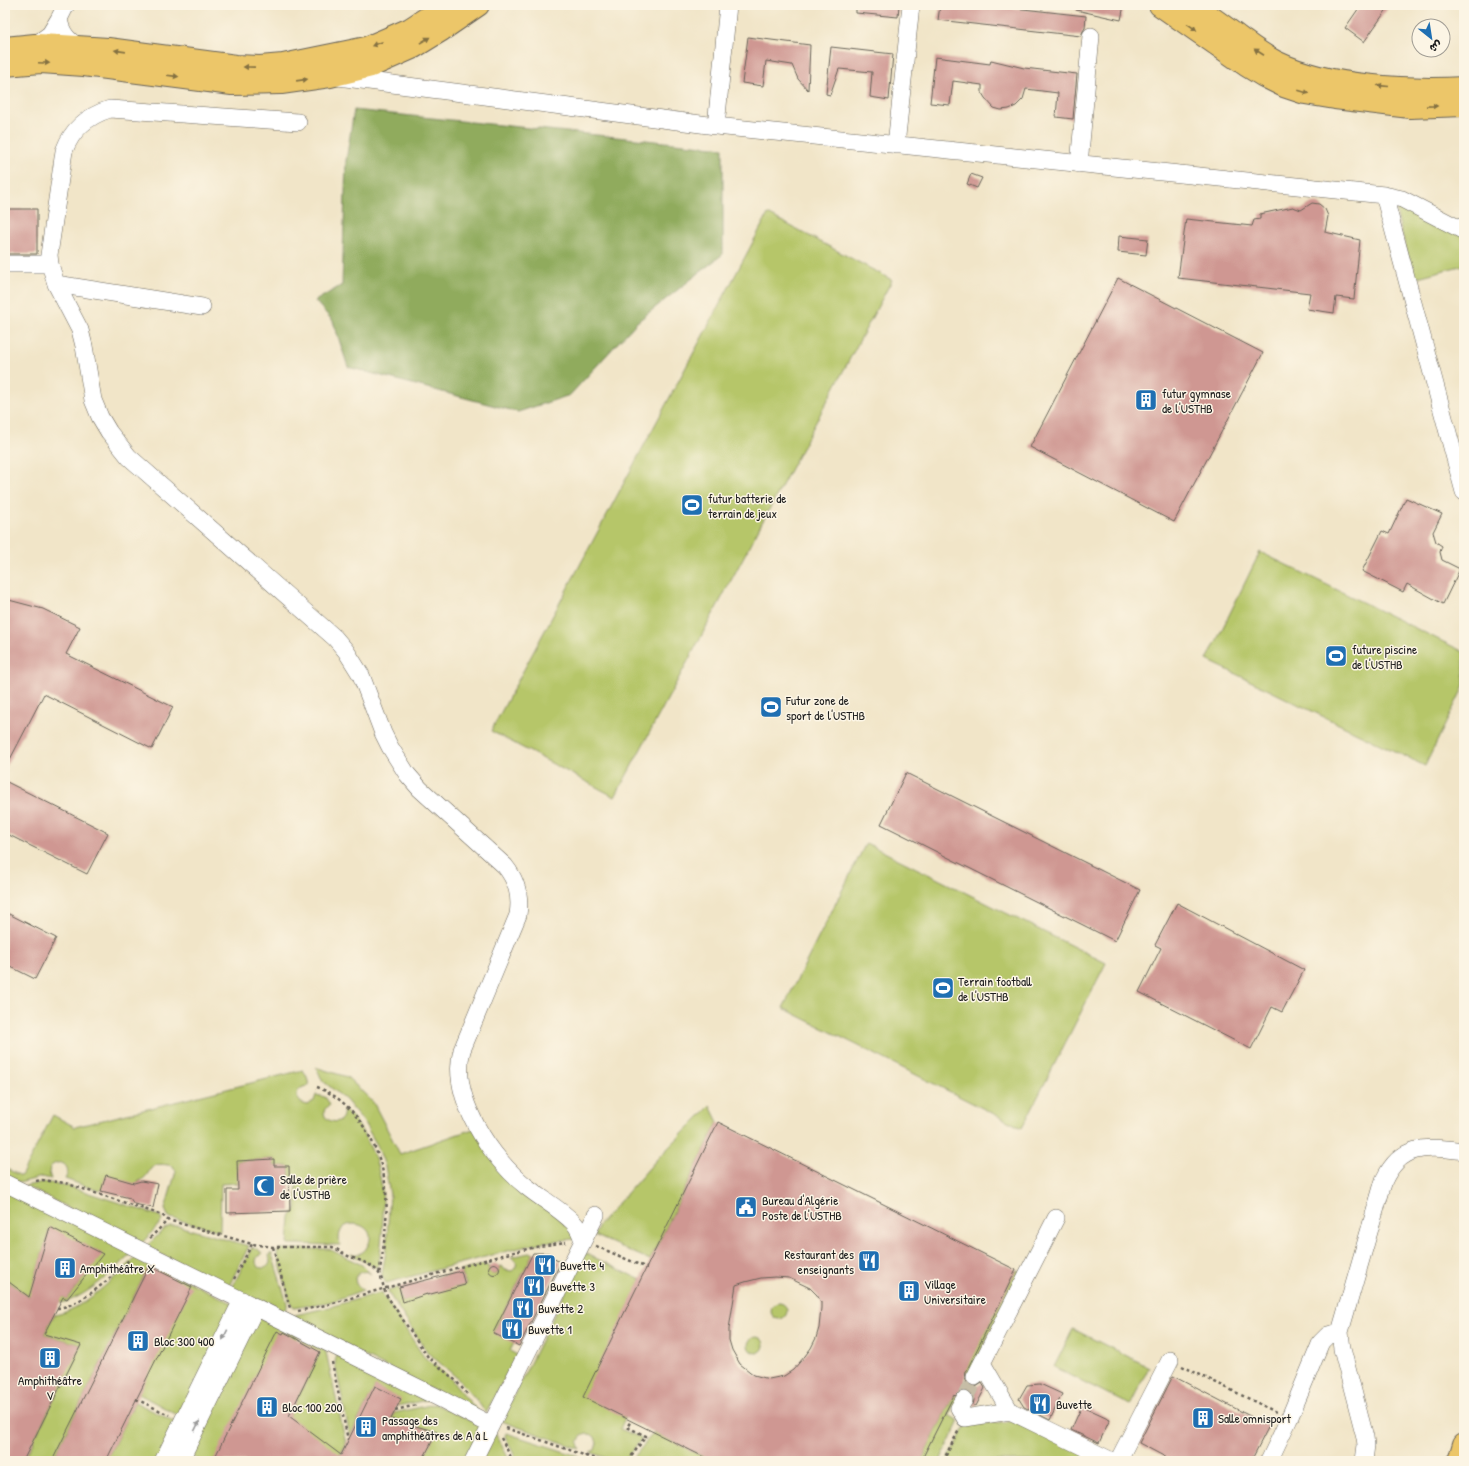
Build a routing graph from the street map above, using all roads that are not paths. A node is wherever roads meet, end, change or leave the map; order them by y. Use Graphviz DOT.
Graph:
graph roads {
  1 [pos="447,5"];
  2 [pos="478,5"];
  3 [pos="728,5"];
  4 [pos="911,5"];
  5 [pos="1160,5"];
  6 [pos="1194,5"];
  7 [pos="63,12"];
  8 [pos="1091,36"];
  9 [pos="35,45"];
  10 [pos="79,47"];
  11 [pos="5,48"];
  12 [pos="5,66"];
  13 [pos="330,76"];
  14 [pos="1464,88"];
  15 [pos="1464,105"];
  16 [pos="298,122"];
  17 [pos="716,126"];
  18 [pos="896,145"];
  19 [pos="1078,164"];
  20 [pos="1384,195"];
  21 [pos="1464,231"];
  22 [pos="5,264"];
  23 [pos="50,264"];
  24 [pos="56,284"];
  25 [pos="202,307"];
  26 [pos="1464,492"];
  27 [pos="1464,1150"];
  28 [pos="9,1186"];
  29 [pos="596,1215"];
  30 [pos="1056,1218"];
  31 [pos="583,1240"];
  32 [pos="242,1300"];
  33 [pos="1340,1332"];
  34 [pos="1170,1360"];
  35 [pos="964,1400"];
  36 [pos="1010,1411"];
  37 [pos="499,1429"];
  38 [pos="1464,1444"];
  39 [pos="162,1461"];
  40 [pos="180,1461"];
  41 [pos="473,1461"];
  42 [pos="1112,1461"];
  43 [pos="1118,1461"];
  44 [pos="1269,1461"];
  45 [pos="1364,1461"];
  46 [pos="1459,1461"];
  1 -- 10 [label="main road, one-way"];
  13 -- 2 [label="main road, one-way"];
  3 -- 17 [label="lane"];
  4 -- 18 [label="lane"];
  5 -- 15 [label="main road, one-way"];
  14 -- 6 [label="main road, one-way"];
  7 -- 9 [label="lane"];
  7 -- 10 [label="lane"];
  8 -- 19 [label="lane"];
  9 -- 10 [label="main road"];
  9 -- 11 [label="main road"];
  12 -- 13 [label="main road, one-way"];
  13 -- 17 [label="lane"];
  16 -- 23 [label="lane"];
  17 -- 18 [label="lane"];
  18 -- 19 [label="lane"];
  19 -- 20 [label="lane"];
  20 -- 21 [label="lane"];
  20 -- 26 [label="lane"];
  22 -- 23 [label="lane"];
  23 -- 24 [label="lane"];
  24 -- 25 [label="lane"];
  24 -- 31 [label="lane"];
  27 -- 33 [label="lane"];
  28 -- 32 [label="lane"];
  29 -- 31 [label="lane"];
  30 -- 36 [label="lane"];
  31 -- 37 [label="lane"];
  32 -- 37 [label="lane"];
  32 -- 39 [label="lane, one-way"];
  40 -- 32 [label="lane, one-way"];
  33 -- 44 [label="lane"];
  33 -- 45 [label="lane"];
  34 -- 43 [label="lane"];
  35 -- 36 [label="lane"];
  36 -- 42 [label="lane"];
  37 -- 41 [label="lane"];
  38 -- 46 [label="main road"];
}
